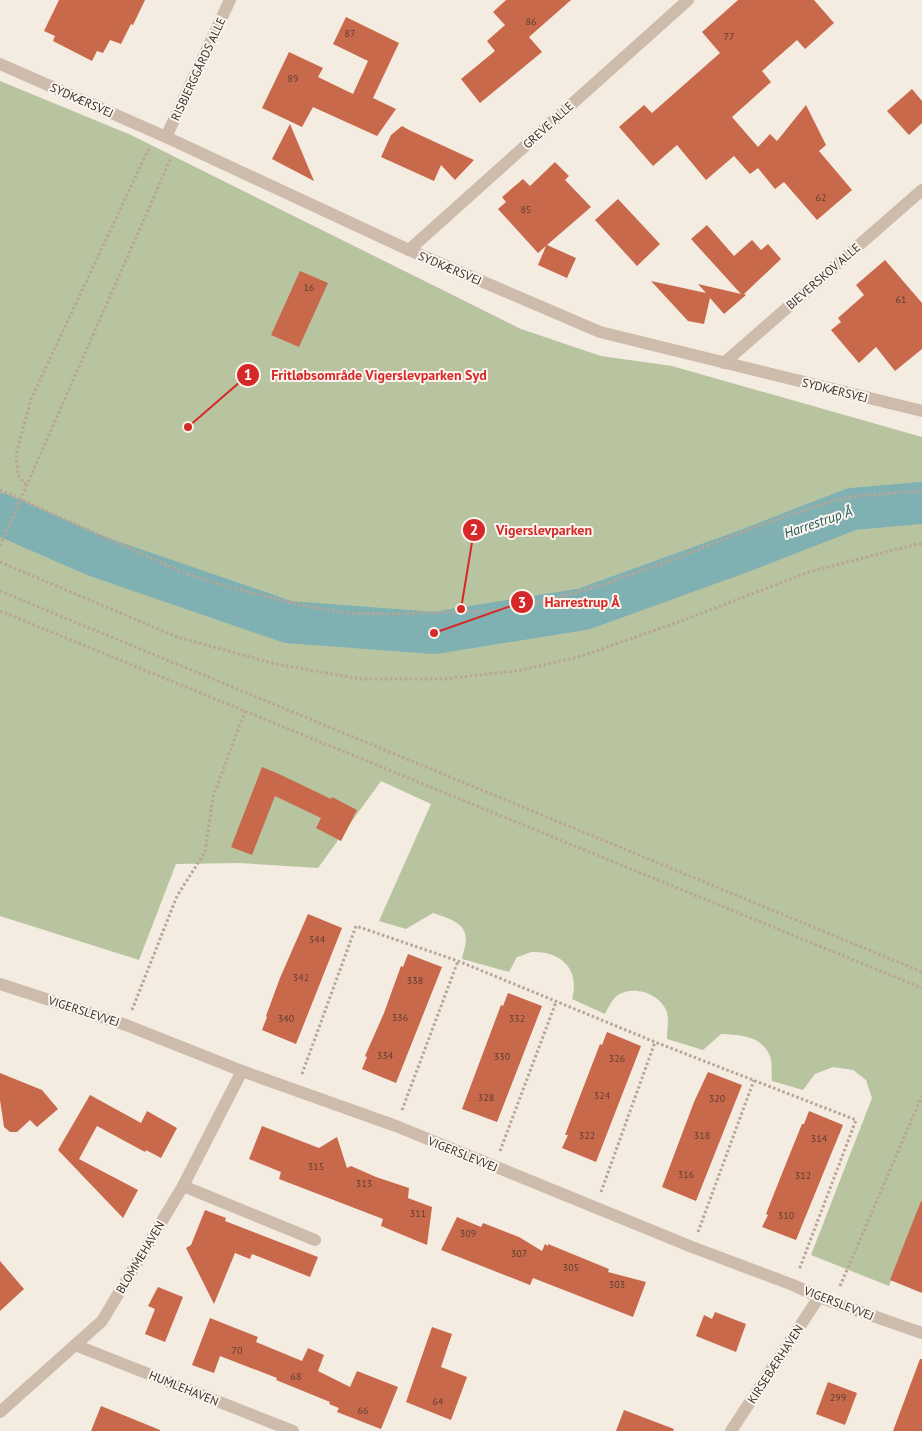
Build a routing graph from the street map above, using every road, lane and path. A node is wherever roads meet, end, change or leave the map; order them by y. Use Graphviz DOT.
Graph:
graph roads {
  1 [pos="230,0"];
  2 [pos="688,0"];
  3 [pos="0,64"];
  4 [pos="172,140"];
  5 [pos="922,190"];
  6 [pos="408,250"];
  7 [pos="724,363"];
  8 [pos="922,411"];
  9 [pos="26,486"];
  10 [pos="0,490"];
  11 [pos="922,491"];
  12 [pos="20,499"];
  13 [pos="922,544"];
  14 [pos="0,546"];
  15 [pos="0,562"];
  16 [pos="0,591"];
  17 [pos="0,611"];
  18 [pos="245,711"];
  19 [pos="458,961"];
  20 [pos="922,972"];
  21 [pos="0,984"];
  22 [pos="922,988"];
  23 [pos="556,1002"];
  24 [pos="126,1025"];
  25 [pos="655,1042"];
  26 [pos="242,1071"];
  27 [pos="754,1080"];
  28 [pos="296,1090"];
  29 [pos="922,1096"];
  30 [pos="396,1126"];
  31 [pos="494,1166"];
  32 [pos="183,1186"];
  33 [pos="595,1207"];
  34 [pos="315,1240"];
  35 [pos="692,1247"];
  36 [pos="793,1285"];
  37 [pos="819,1296"];
  38 [pos="834,1302"];
  39 [pos="922,1333"];
  40 [pos="75,1345"];
  41 [pos="0,1412"];
  42 [pos="293,1431"];
  43 [pos="731,1431"];
  1 -- 4 [label="street, RISBJERGGÅRDS ALLE"];
  2 -- 6 [label="street, GREVE ALLE"];
  3 -- 4 [label="street, SYDKÆRSVEJ"];
  4 -- 6 [label="street, SYDKÆRSVEJ"];
  4 -- 9 [label="path"];
  4 -- 9 [label="path"];
  5 -- 7 [label="street, BJEVERSKOV ALLE"];
  6 -- 7 [label="street, SYDKÆRSVEJ"];
  7 -- 8 [label="street, SYDKÆRSVEJ"];
  9 -- 12 [label="path"];
  10 -- 12 [label="path"];
  11 -- 12 [label="path"];
  12 -- 14 [label="path"];
  13 -- 15 [label="path"];
  16 -- 20 [label="path"];
  17 -- 18 [label="path"];
  18 -- 22 [label="path"];
  18 -- 24 [label="path"];
  19 -- 23 [label="path"];
  19 -- 28 [label="path"];
  19 -- 30 [label="path"];
  21 -- 24 [label="street, VIGERSLEVVEJ"];
  23 -- 25 [label="path"];
  23 -- 31 [label="path"];
  24 -- 26 [label="street, VIGERSLEVVEJ"];
  25 -- 27 [label="path"];
  25 -- 33 [label="path"];
  26 -- 28 [label="street, VIGERSLEVVEJ"];
  26 -- 32 [label="street, BLOMMEHAVEN"];
  27 -- 35 [label="path"];
  27 -- 36 [label="path"];
  28 -- 30 [label="street, VIGERSLEVVEJ"];
  29 -- 38 [label="path"];
  30 -- 31 [label="street, VIGERSLEVVEJ"];
  31 -- 33 [label="street, VIGERSLEVVEJ"];
  32 -- 34 [label="street"];
  32 -- 40 [label="street, BLOMMEHAVEN"];
  33 -- 35 [label="street, VIGERSLEVVEJ"];
  35 -- 36 [label="street, VIGERSLEVVEJ"];
  36 -- 37 [label="street, VIGERSLEVVEJ"];
  37 -- 38 [label="street, VIGERSLEVVEJ"];
  37 -- 43 [label="street, KIRSEBÆRHAVEN"];
  38 -- 39 [label="street, VIGERSLEVVEJ"];
  40 -- 41 [label="street, BLOMMEHAVEN"];
  40 -- 42 [label="street, HUMLEHAVEN"];
}
